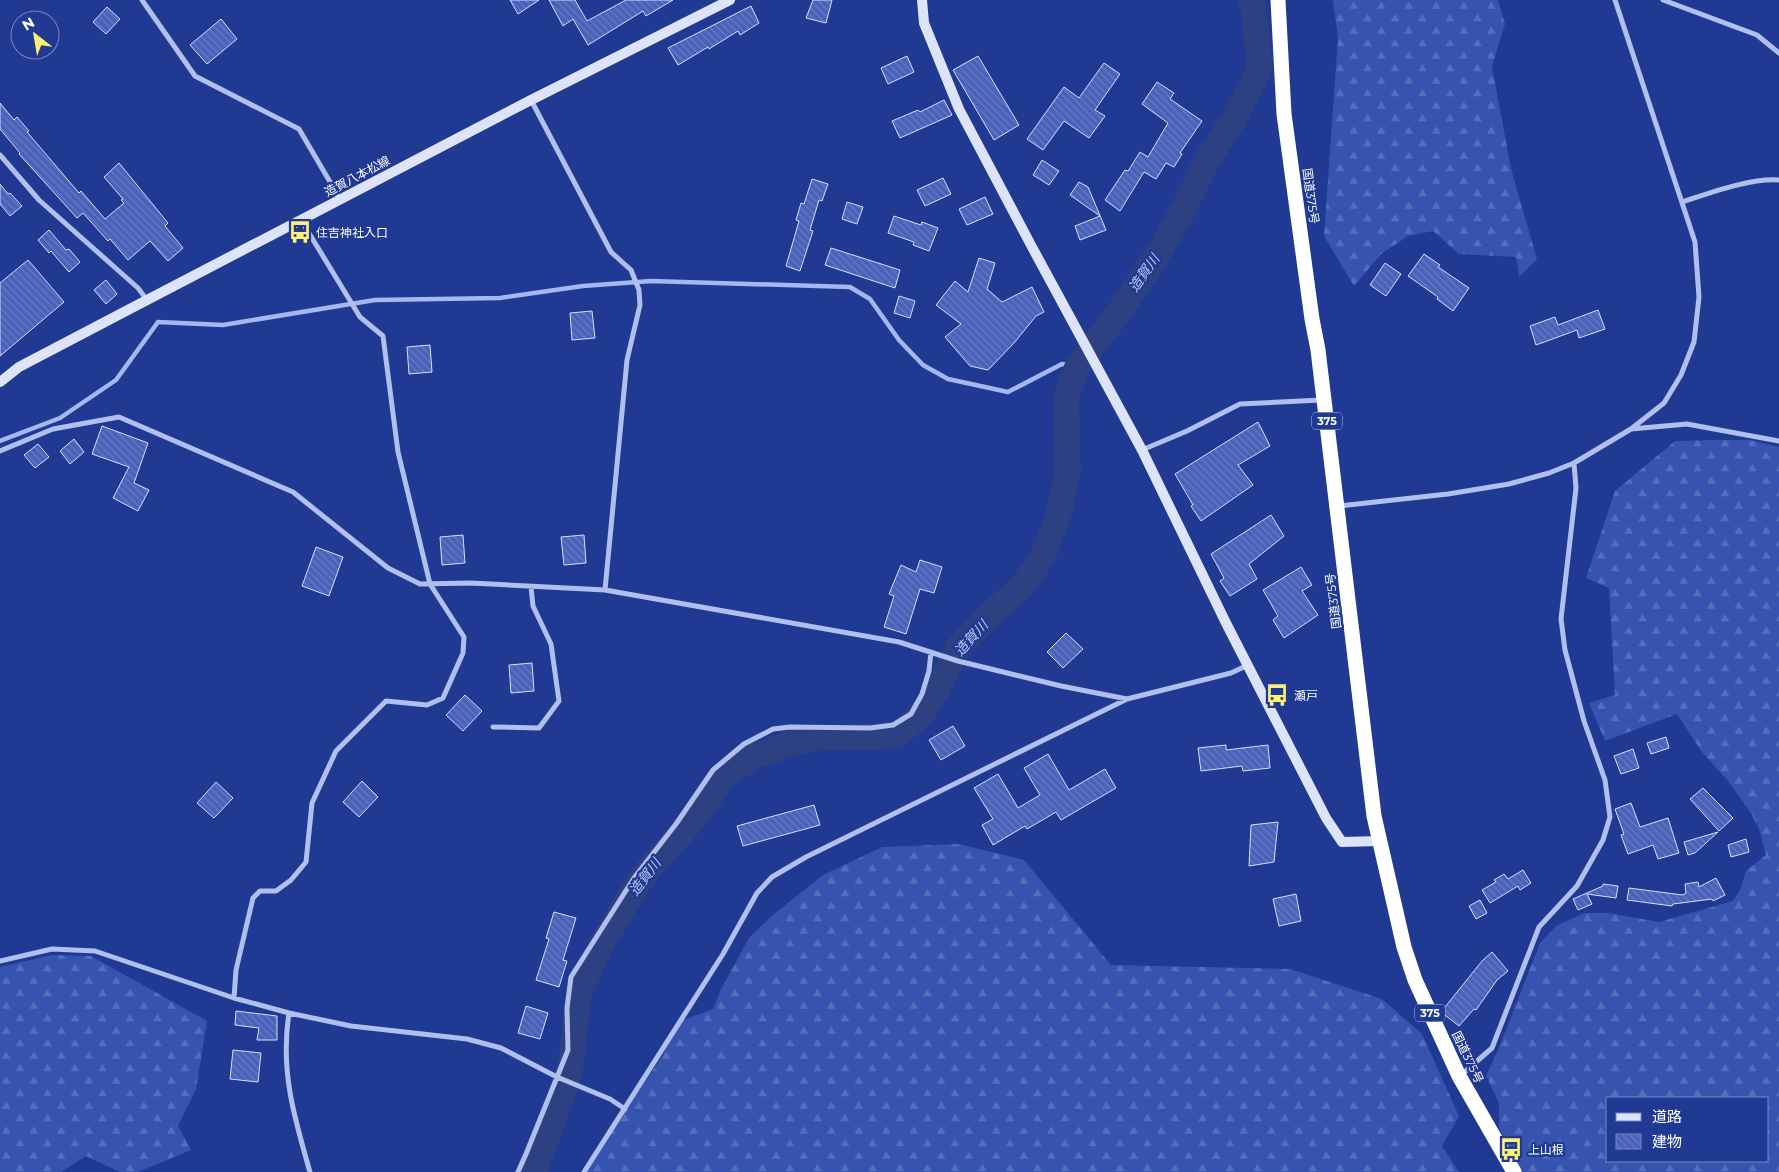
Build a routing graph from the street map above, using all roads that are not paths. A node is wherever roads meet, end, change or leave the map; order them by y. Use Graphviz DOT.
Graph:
graph roads {
  1 [pos="142,0"];
  2 [pos="730,0"];
  3 [pos="922,0"];
  4 [pos="1278,0"];
  5 [pos="1615,0"];
  6 [pos="1663,0"];
  7 [pos="1779,53"];
  8 [pos="531,100"];
  9 [pos="0,155"];
  10 [pos="1779,180"];
  11 [pos="340,199"];
  12 [pos="1682,202"];
  13 [pos="301,220"];
  14 [pos="147,300"];
  15 [pos="0,382"];
  16 [pos="1324,400"];
  17 [pos="1631,429"];
  18 [pos="1779,441"];
  19 [pos="1142,450"];
  20 [pos="0,451"];
  21 [pos="1574,463"];
  22 [pos="1338,506"];
  23 [pos="430,584"];
  24 [pos="531,587"];
  25 [pos="605,590"];
  26 [pos="931,652"];
  27 [pos="1248,665"];
  28 [pos="1127,700"];
  29 [pos="493,728"];
  30 [pos="1380,841"];
  31 [pos="0,961"];
  32 [pos="234,998"];
  33 [pos="289,1012"];
  34 [pos="1459,1076"];
  35 [pos="558,1077"];
  36 [pos="625,1109"];
  37 [pos="310,1172"];
  38 [pos="518,1172"];
  39 [pos="584,1172"];
  40 [pos="1514,1172"];
  1 -- 11 [label="street"];
  2 -- 8 [label="street, 造賀八本松線"];
  3 -- 19 [label="street"];
  4 -- 16 [label="highway, 国道375号 / 375"];
  5 -- 12 [label="street"];
  6 -- 7 [label="street"];
  8 -- 11 [label="street, 造賀八本松線"];
  8 -- 25 [label="street"];
  9 -- 14 [label="street"];
  10 -- 12 [label="street"];
  11 -- 13 [label="street, 造賀八本松線"];
  12 -- 17 [label="street"];
  13 -- 14 [label="street, 造賀八本松線"];
  13 -- 23 [label="street"];
  14 -- 15 [label="street, 造賀八本松線"];
  16 -- 19 [label="street"];
  16 -- 22 [label="highway, 国道375号 / 375"];
  17 -- 18 [label="street"];
  17 -- 21 [label="street"];
  19 -- 27 [label="street"];
  20 -- 23 [label="street"];
  21 -- 22 [label="street"];
  21 -- 34 [label="street"];
  22 -- 30 [label="highway, 国道375号 / 375"];
  23 -- 24 [label="street"];
  23 -- 32 [label="street"];
  24 -- 25 [label="street"];
  24 -- 29 [label="street"];
  25 -- 26 [label="street"];
  26 -- 28 [label="street"];
  26 -- 35 [label="street"];
  27 -- 28 [label="street"];
  27 -- 30 [label="street"];
  28 -- 36 [label="street"];
  30 -- 34 [label="highway, 国道375号 / 375"];
  31 -- 32 [label="street"];
  32 -- 33 [label="street"];
  33 -- 35 [label="street"];
  33 -- 37 [label="street"];
  34 -- 40 [label="highway, 国道375号 / 375"];
  35 -- 36 [label="street"];
  35 -- 38 [label="street"];
  36 -- 39 [label="street"];
}
